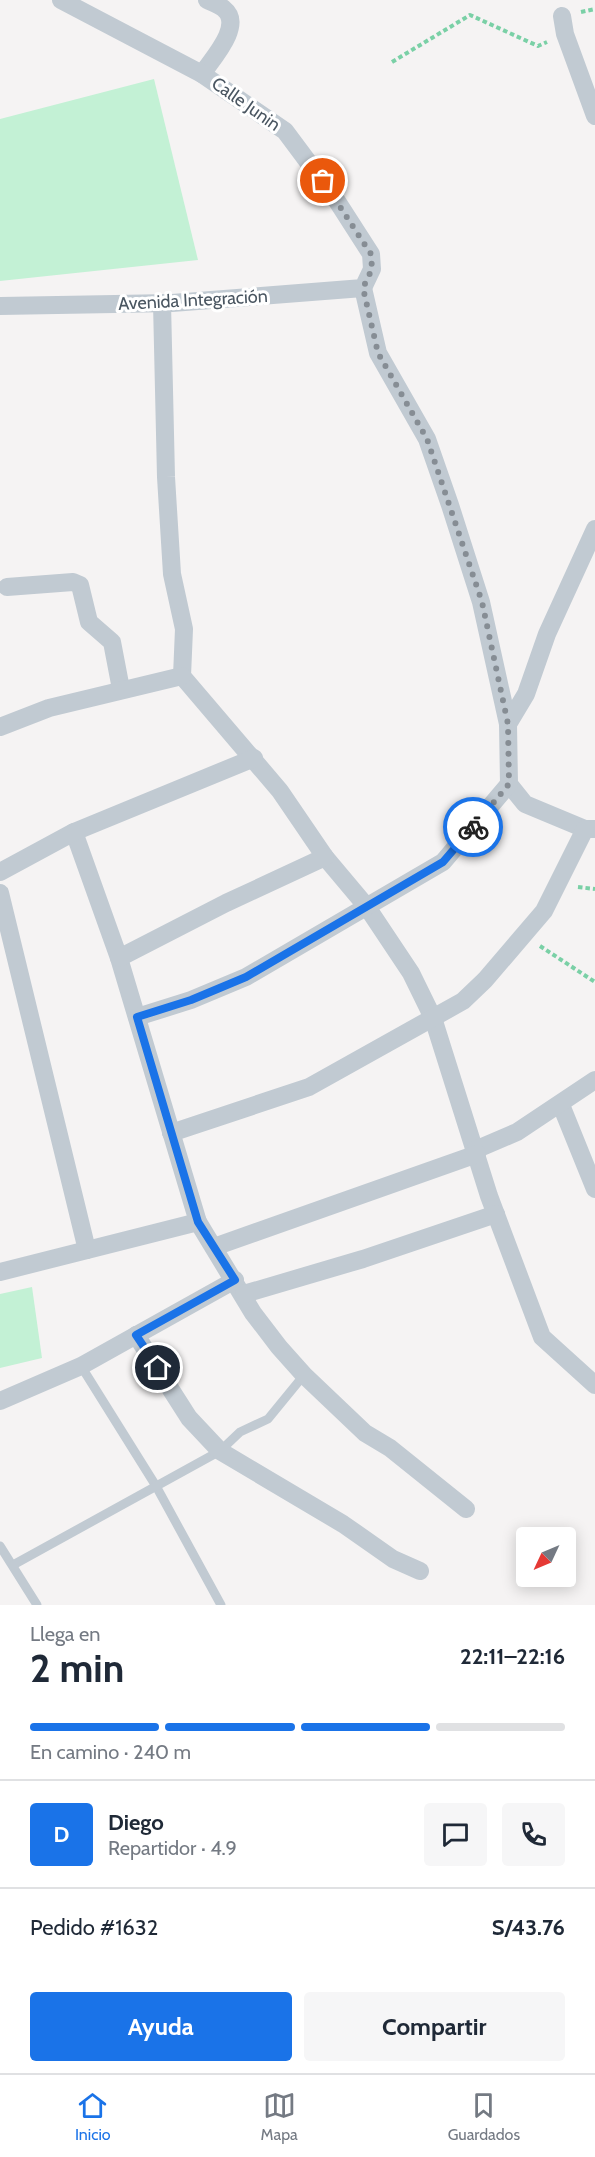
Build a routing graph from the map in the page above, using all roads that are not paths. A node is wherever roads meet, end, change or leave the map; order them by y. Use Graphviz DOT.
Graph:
graph roads {
  1 [pos="61,0"];
  2 [pos="207,0"];
  3 [pos="563,25"];
  4 [pos="202,74"];
  5 [pos="595,116"];
  6 [pos="363,288"];
  7 [pos="162,303"];
  8 [pos="0,306"];
  9 [pos="595,529"];
  10 [pos="7,587"];
  11 [pos="182,676"];
  12 [pos="121,690"];
  13 [pos="508,724"];
  14 [pos="0,727"];
  15 [pos="254,758"];
  16 [pos="509,784"];
  17 [pos="590,829"];
  18 [pos="74,832"];
  19 [pos="326,857"];
  20 [pos="0,872"];
  21 [pos="0,893"];
  22 [pos="367,907"];
  23 [pos="119,958"];
  24 [pos="137,1017"];
  25 [pos="433,1018"];
  26 [pos="595,1080"];
  27 [pos="561,1105"];
  28 [pos="171,1133"];
  29 [pos="476,1152"];
  30 [pos="595,1189"];
  31 [pos="496,1214"];
  32 [pos="198,1222"];
  33 [pos="214,1246"];
  34 [pos="87,1250"];
  35 [pos="0,1272"];
  36 [pos="239,1287"];
  37 [pos="136,1335"];
  38 [pos="81,1366"];
  39 [pos="304,1375"];
  40 [pos="595,1384"];
  41 [pos="0,1401"];
  42 [pos="220,1451"];
  43 [pos="156,1486"];
  44 [pos="466,1509"];
  45 [pos="0,1546"];
  46 [pos="13,1565"];
  47 [pos="420,1571"];
  48 [pos="37,1605"];
  49 [pos="221,1605"];
  1 -- 4 [label="street, Calle Junin"];
  2 -- 4 [label="street"];
  3 -- 5 [label="street"];
  4 -- 6 [label="street, Calle Junin"];
  6 -- 7 [label="street, Avenida Integración"];
  6 -- 13 [label="street"];
  7 -- 8 [label="street, Avenida Integración"];
  7 -- 11 [label="street"];
  9 -- 13 [label="street"];
  10 -- 12 [label="street"];
  11 -- 12 [label="street"];
  11 -- 15 [label="street"];
  12 -- 14 [label="street"];
  13 -- 16 [label="street"];
  15 -- 18 [label="street"];
  15 -- 19 [label="street"];
  16 -- 17 [label="street"];
  16 -- 22 [label="street"];
  17 -- 25 [label="street"];
  18 -- 20 [label="street"];
  18 -- 23 [label="street"];
  19 -- 22 [label="street"];
  19 -- 23 [label="street"];
  21 -- 34 [label="street"];
  22 -- 24 [label="street"];
  22 -- 25 [label="street"];
  23 -- 24 [label="street"];
  24 -- 28 [label="street"];
  25 -- 28 [label="street"];
  25 -- 29 [label="street"];
  26 -- 27 [label="street"];
  27 -- 29 [label="street"];
  27 -- 30 [label="street"];
  28 -- 32 [label="street"];
  29 -- 31 [label="street"];
  29 -- 33 [label="street"];
  31 -- 36 [label="street"];
  31 -- 40 [label="street"];
  32 -- 33 [label="street"];
  32 -- 34 [label="street"];
  33 -- 36 [label="street"];
  34 -- 35 [label="street"];
  36 -- 37 [label="street"];
  36 -- 39 [label="street"];
  37 -- 38 [label="street"];
  37 -- 42 [label="street"];
  38 -- 41 [label="street"];
  38 -- 43 [label="lane"];
  39 -- 42 [label="lane"];
  39 -- 44 [label="street"];
  42 -- 43 [label="lane"];
  42 -- 47 [label="street"];
  43 -- 46 [label="lane"];
  43 -- 49 [label="lane"];
  45 -- 46 [label="lane"];
  46 -- 48 [label="lane"];
}
